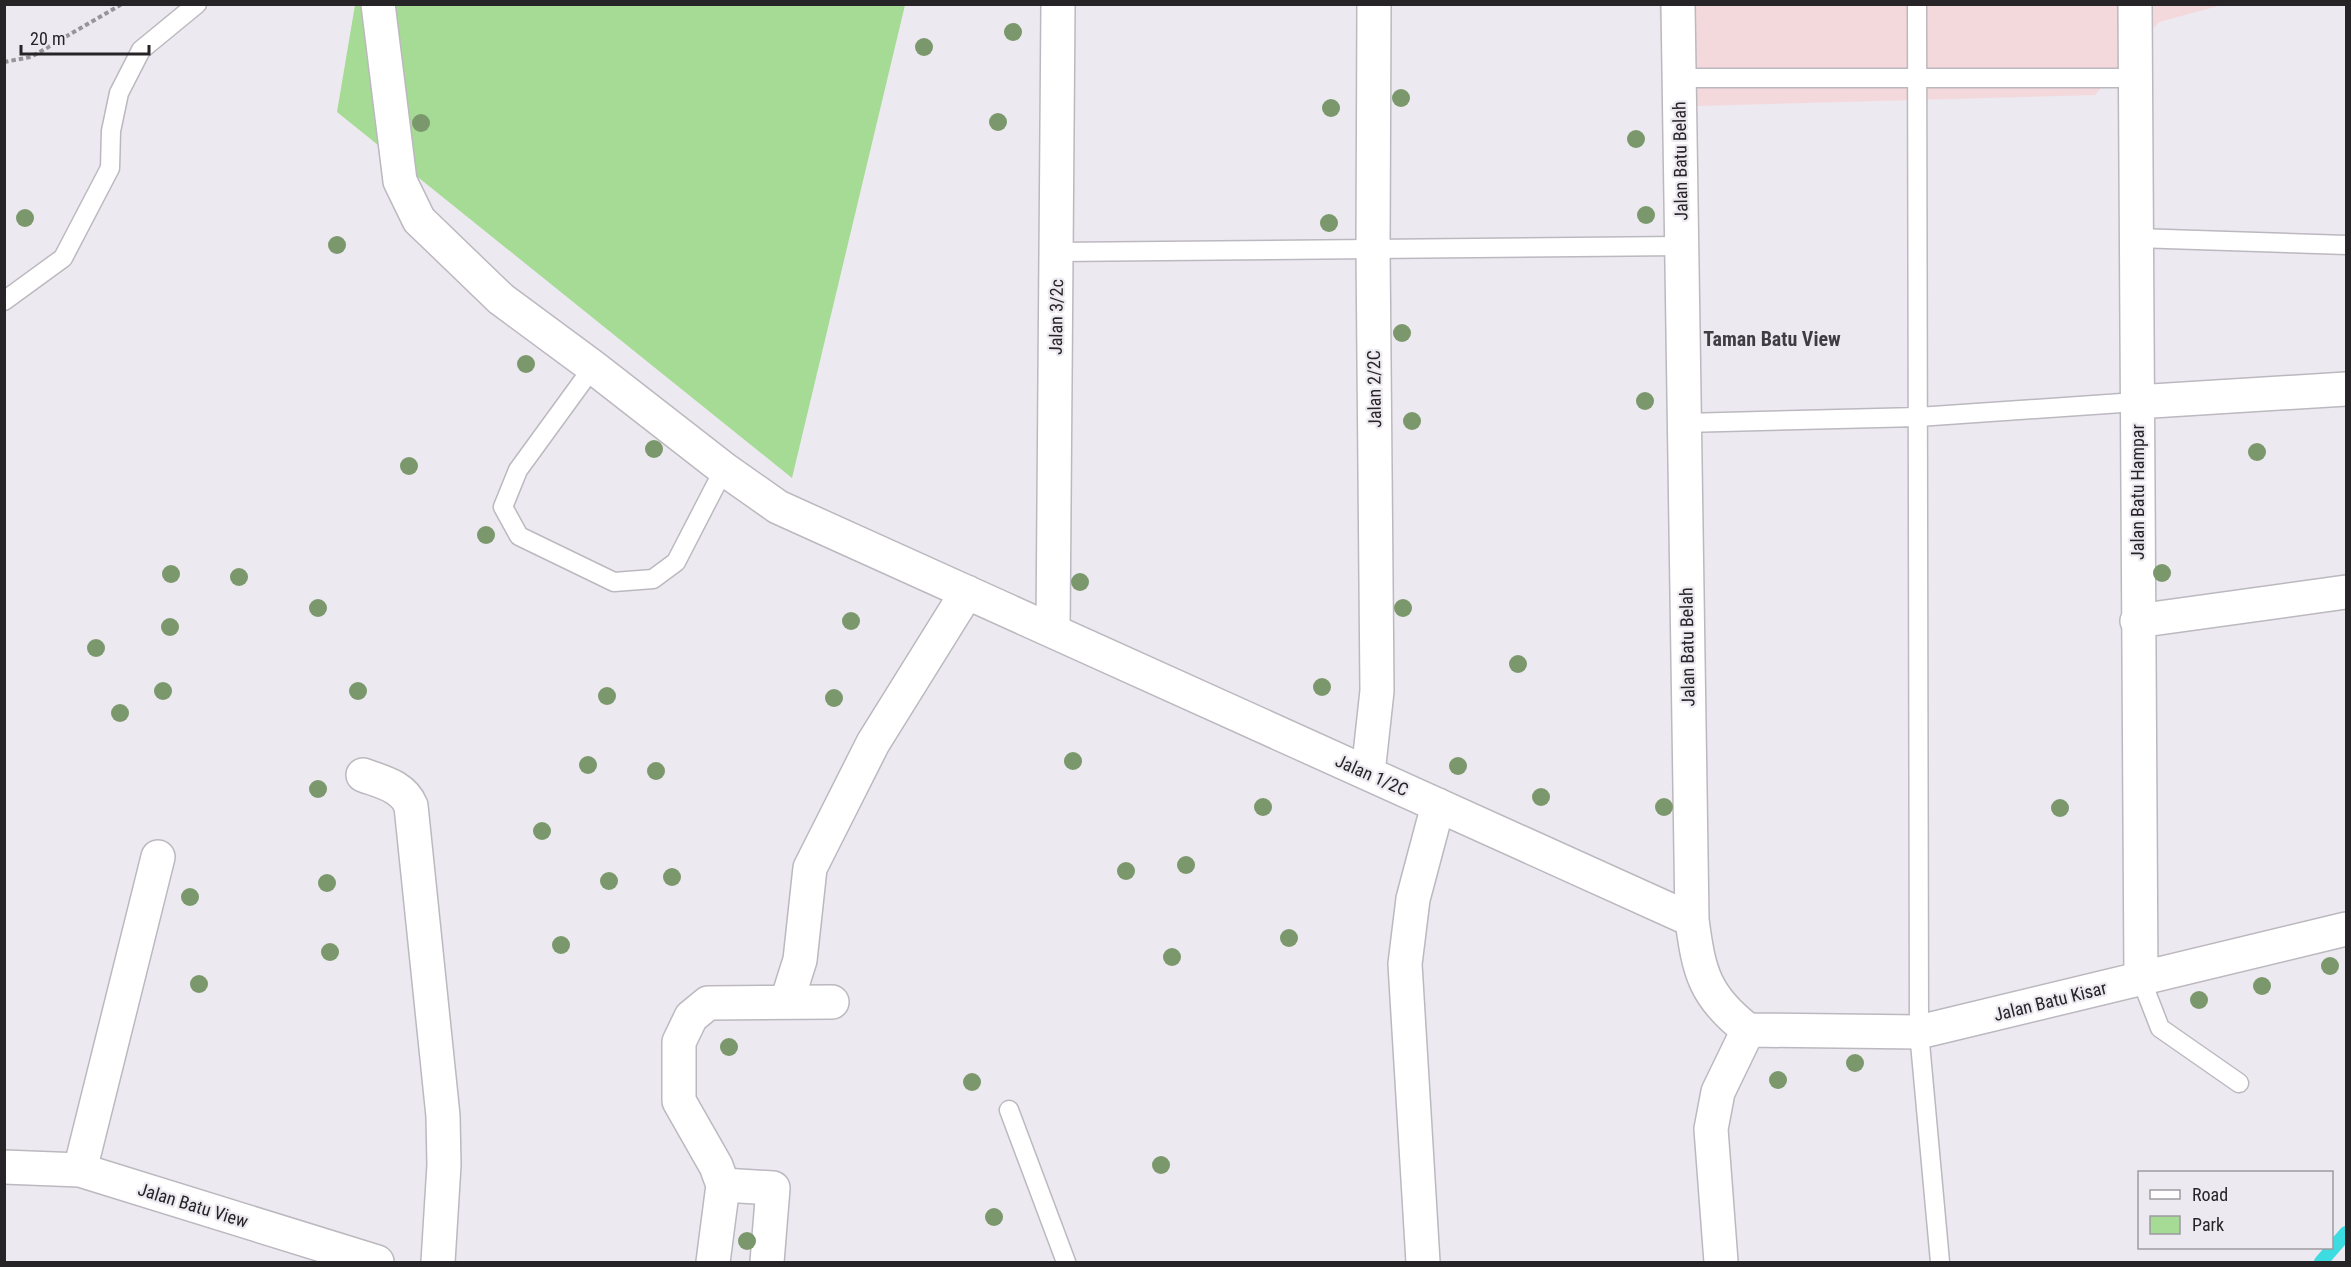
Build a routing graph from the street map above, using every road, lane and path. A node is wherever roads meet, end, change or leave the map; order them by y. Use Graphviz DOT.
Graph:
graph roads {
  1 [pos="122,4"];
  2 [pos="197,4"];
  3 [pos="378,4"];
  4 [pos="1058,4"];
  5 [pos="1374,4"];
  6 [pos="1678,4"];
  7 [pos="1917,4"];
  8 [pos="2135,4"];
  9 [pos="4,62"];
  10 [pos="1679,78"];
  11 [pos="2135,78"];
  12 [pos="1917,79"];
  13 [pos="2136,238"];
  14 [pos="2346,245"];
  15 [pos="1681,246"];
  16 [pos="1373,249"];
  17 [pos="1056,252"];
  18 [pos="4,301"];
  19 [pos="593,367"];
  20 [pos="2346,389"];
  21 [pos="2136,402"];
  22 [pos="1918,417"];
  23 [pos="1684,423"];
  24 [pos="724,469"];
  25 [pos="967,592"];
  26 [pos="2346,592"];
  27 [pos="2137,621"];
  28 [pos="1053,630"];
  29 [pos="1368,773"];
  30 [pos="363,775"];
  31 [pos="1438,805"];
  32 [pos="158,857"];
  33 [pos="1692,920"];
  34 [pos="2346,929"];
  35 [pos="2141,979"];
  36 [pos="787,1001"];
  37 [pos="832,1002"];
  38 [pos="1748,1030"];
  39 [pos="1919,1032"];
  40 [pos="2240,1083"];
  41 [pos="1009,1110"];
  42 [pos="4,1167"];
  43 [pos="80,1170"];
  44 [pos="723,1185"];
  45 [pos="377,1263"];
  46 [pos="438,1263"];
  47 [pos="713,1263"];
  48 [pos="766,1263"];
  49 [pos="1066,1263"];
  50 [pos="1423,1263"];
  51 [pos="1721,1263"];
  52 [pos="1940,1263"];
  1 -- 9 [label="path"];
  2 -- 18 [label="lane"];
  3 -- 19 [label="street"];
  4 -- 17 [label="street, Jalan 3/2c"];
  5 -- 16 [label="street, Jalan 2/2C"];
  6 -- 10 [label="street, Jalan Batu Belah"];
  7 -- 12 [label="lane"];
  8 -- 11 [label="street, Jalan Batu Hampar"];
  10 -- 12 [label="lane"];
  10 -- 15 [label="street, Jalan Batu Belah"];
  11 -- 12 [label="lane"];
  11 -- 13 [label="street, Jalan Batu Hampar"];
  12 -- 22 [label="lane"];
  13 -- 14 [label="lane"];
  13 -- 21 [label="street, Jalan Batu Hampar"];
  15 -- 16 [label="lane"];
  15 -- 23 [label="street, Jalan Batu Belah"];
  16 -- 17 [label="lane"];
  16 -- 29 [label="street, Jalan 2/2C"];
  17 -- 28 [label="street, Jalan 3/2c"];
  19 -- 24 [label="street"];
  19 -- 24 [label="lane"];
  20 -- 21 [label="street"];
  21 -- 22 [label="lane"];
  21 -- 27 [label="street, Jalan Batu Hampar"];
  22 -- 23 [label="lane"];
  22 -- 39 [label="lane"];
  23 -- 33 [label="street, Jalan Batu Belah"];
  24 -- 25 [label="street, Jalan 1/2C"];
  25 -- 28 [label="street, Jalan 1/2C"];
  25 -- 36 [label="street"];
  26 -- 27 [label="street"];
  27 -- 35 [label="street, Jalan Batu Hampar"];
  28 -- 29 [label="street, Jalan 1/2C"];
  29 -- 31 [label="street, Jalan 1/2C"];
  30 -- 46 [label="street"];
  31 -- 33 [label="street, Jalan 1/2C"];
  31 -- 50 [label="street"];
  32 -- 43 [label="street"];
  33 -- 38 [label="street, Jalan Batu Belah"];
  34 -- 35 [label="street, Jalan Batu Kisar"];
  35 -- 39 [label="street, Jalan Batu Kisar"];
  35 -- 40 [label="lane"];
  36 -- 37 [label="street"];
  36 -- 44 [label="street"];
  38 -- 39 [label="street, Jalan Batu Kisar"];
  38 -- 51 [label="street"];
  39 -- 52 [label="lane"];
  41 -- 49 [label="lane"];
  42 -- 43 [label="street, Jalan Batu View"];
  43 -- 45 [label="street, Jalan Batu View"];
  44 -- 47 [label="street"];
  44 -- 48 [label="street"];
}
